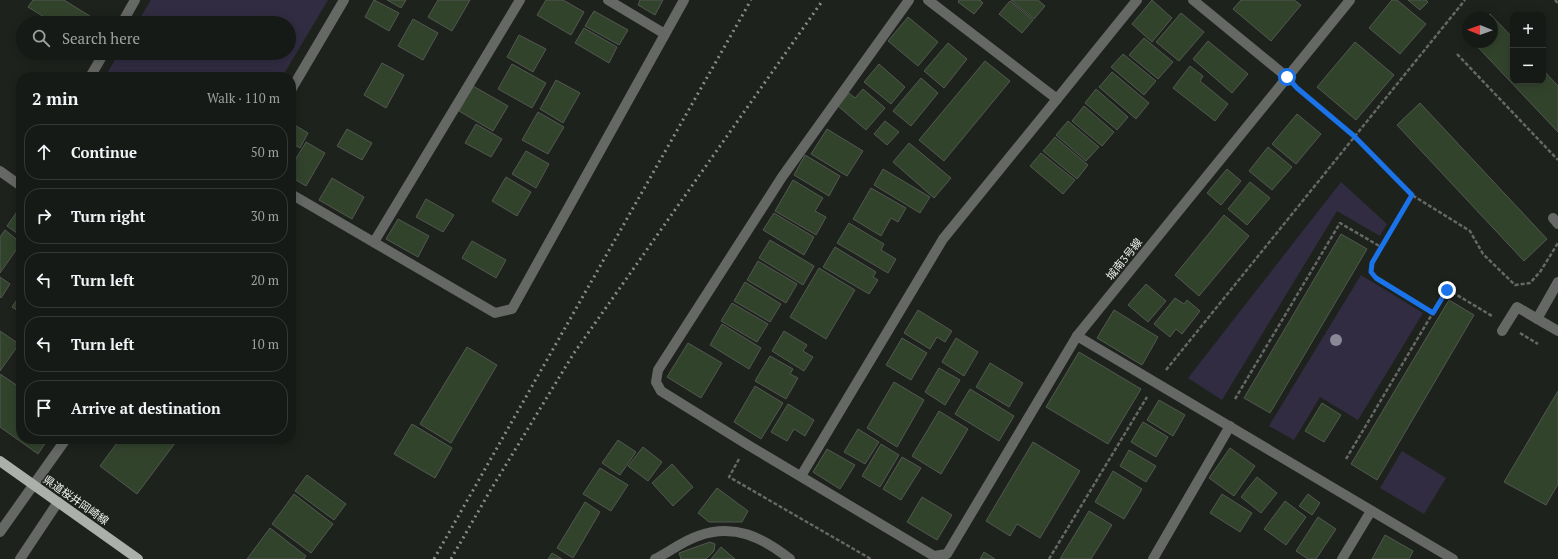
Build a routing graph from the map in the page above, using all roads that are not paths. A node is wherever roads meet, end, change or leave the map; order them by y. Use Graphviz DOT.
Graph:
graph roads {
  1 [pos="136,0"];
  2 [pos="344,0"];
  3 [pos="520,0"];
  4 [pos="608,0"];
  5 [pos="684,0"];
  6 [pos="909,0"];
  7 [pos="928,0"];
  8 [pos="1137,0"];
  9 [pos="1193,0"];
  10 [pos="1350,0"];
  11 [pos="126,16"];
  12 [pos="665,34"];
  13 [pos="100,60"];
  14 [pos="93,72"];
  15 [pos="1287,77"];
  16 [pos="296,82"];
  17 [pos="1056,99"];
  18 [pos="0,171"];
  19 [pos="16,182"];
  20 [pos="296,197"];
  21 [pos="374,242"];
  22 [pos="1558,282"];
  23 [pos="1537,319"];
  24 [pos="1504,328"];
  25 [pos="1558,331"];
  26 [pos="1077,336"];
  27 [pos="1230,426"];
  28 [pos="63,444"];
  29 [pos="0,461"];
  30 [pos="801,476"];
  31 [pos="34,486"];
  32 [pos="58,502"];
  33 [pos="1371,511"];
  34 [pos="0,532"];
  35 [pos="20,559"];
  36 [pos="138,559"];
  37 [pos="654,559"];
  38 [pos="790,559"];
  39 [pos="1153,559"];
  40 [pos="1342,559"];
  41 [pos="1453,559"];
  1 -- 11 [label="street"];
  2 -- 16 [label="street"];
  3 -- 21 [label="street"];
  4 -- 12 [label="street"];
  5 -- 12 [label="street"];
  6 -- 30 [label="street"];
  7 -- 17 [label="street"];
  8 -- 17 [label="street"];
  9 -- 15 [label="street"];
  10 -- 15 [label="street, 城南3号線"];
  12 -- 21 [label="street"];
  13 -- 14 [label="street"];
  15 -- 26 [label="street, 城南3号線"];
  17 -- 30 [label="street"];
  18 -- 19 [label="street"];
  20 -- 21 [label="street"];
  22 -- 23 [label="street"];
  23 -- 24 [label="street"];
  23 -- 25 [label="street"];
  26 -- 27 [label="street"];
  26 -- 30 [label="street, 城南3号線"];
  27 -- 33 [label="street"];
  27 -- 39 [label="street"];
  28 -- 31 [label="street"];
  29 -- 31 [label="main road, 県道桜井岡崎線"];
  31 -- 32 [label="main road, 県道桜井岡崎線"];
  31 -- 34 [label="street"];
  32 -- 35 [label="street"];
  32 -- 36 [label="main road, 県道桜井岡崎線"];
  33 -- 40 [label="street"];
  33 -- 41 [label="street"];
  37 -- 38 [label="street"];
}
